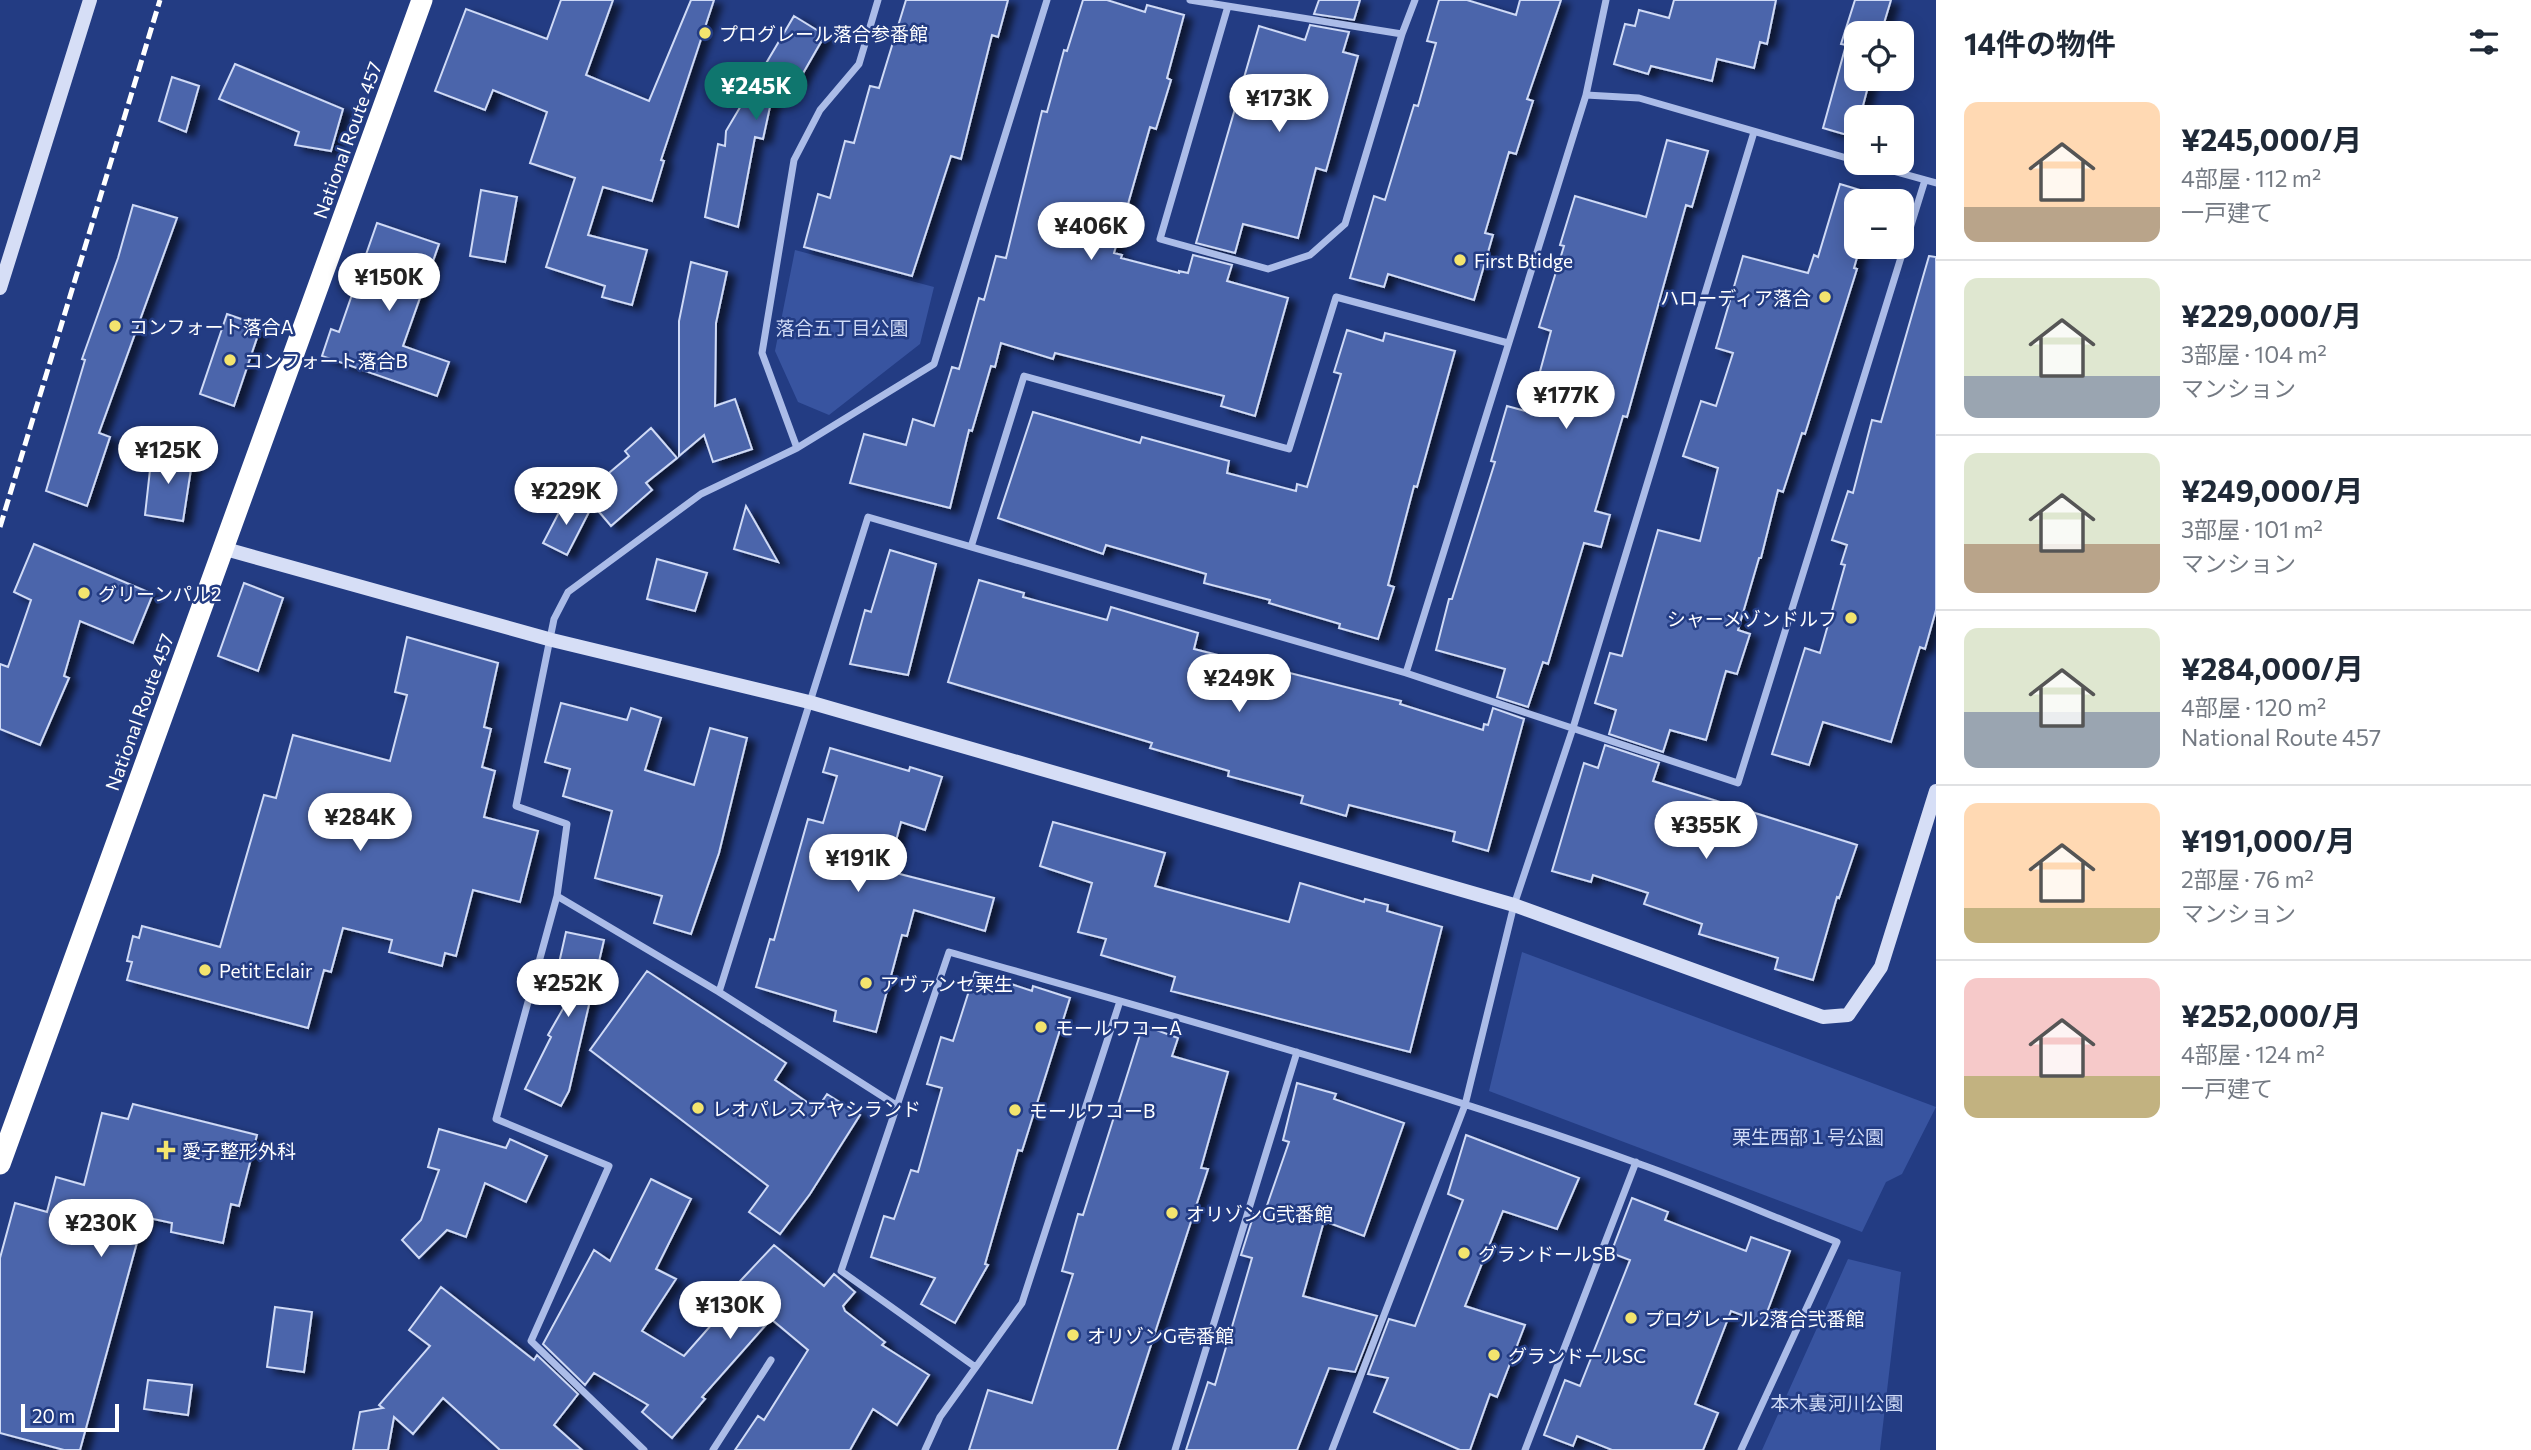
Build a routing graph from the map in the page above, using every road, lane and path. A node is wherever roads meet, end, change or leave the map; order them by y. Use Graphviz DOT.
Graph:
graph roads {
  1 [pos="90,0"];
  2 [pos="422,0"];
  3 [pos="878,0"];
  4 [pos="1047,0"];
  5 [pos="1190,0"];
  6 [pos="1415,0"];
  7 [pos="1606,0"];
  8 [pos="1228,6"];
  9 [pos="1402,34"];
  10 [pos="1586,95"];
  11 [pos="1754,132"];
  12 [pos="1844,157"];
  13 [pos="1907,175"];
  14 [pos="1925,180"];
  15 [pos="1936,183"];
  16 [pos="0,288"];
  17 [pos="1508,343"];
  18 [pos="797,448"];
  19 [pos="971,547"];
  20 [pos="222,548"];
  21 [pos="552,640"];
  22 [pos="1406,673"];
  23 [pos="809,702"];
  24 [pos="1573,728"];
  25 [pos="1936,791"];
  26 [pos="1932,815"];
  27 [pos="557,896"];
  28 [pos="1514,905"];
  29 [pos="719,992"];
  30 [pos="1120,1001"];
  31 [pos="1297,1052"];
  32 [pos="896,1105"];
  33 [pos="1465,1105"];
  34 [pos="1636,1162"];
  35 [pos="0,1164"];
  36 [pos="771,1360"];
  37 [pos="974,1366"];
  38 [pos="644,1450"];
  39 [pos="713,1450"];
  40 [pos="925,1450"];
  41 [pos="1175,1450"];
  42 [pos="1332,1450"];
  43 [pos="1525,1450"];
  44 [pos="1741,1450"];
  1 -- 16 [label="street"];
  2 -- 20 [label="highway, National Route 457"];
  3 -- 18 [label="street"];
  4 -- 18 [label="street"];
  5 -- 8 [label="street"];
  6 -- 9 [label="street"];
  7 -- 10 [label="street"];
  8 -- 9 [label="street"];
  8 -- 9 [label="street"];
  10 -- 11 [label="street"];
  10 -- 17 [label="street"];
  11 -- 12 [label="street"];
  11 -- 24 [label="street"];
  13 -- 14 [label="street"];
  14 -- 15 [label="street"];
  14 -- 24 [label="street"];
  17 -- 19 [label="street"];
  17 -- 22 [label="street"];
  18 -- 21 [label="street"];
  19 -- 22 [label="street"];
  19 -- 23 [label="street"];
  20 -- 21 [label="street"];
  20 -- 35 [label="highway, National Route 457"];
  21 -- 23 [label="street"];
  21 -- 27 [label="street"];
  22 -- 24 [label="street"];
  23 -- 28 [label="street"];
  23 -- 29 [label="street"];
  24 -- 28 [label="street"];
  25 -- 26 [label="street"];
  26 -- 28 [label="street"];
  27 -- 29 [label="street"];
  27 -- 38 [label="street"];
  28 -- 33 [label="street"];
  29 -- 32 [label="street"];
  30 -- 31 [label="street"];
  30 -- 32 [label="street"];
  30 -- 37 [label="street"];
  31 -- 33 [label="street"];
  31 -- 41 [label="street"];
  32 -- 37 [label="street"];
  33 -- 34 [label="street"];
  33 -- 42 [label="street"];
  34 -- 43 [label="street"];
  34 -- 44 [label="street"];
  36 -- 39 [label="street"];
  37 -- 40 [label="street"];
}
